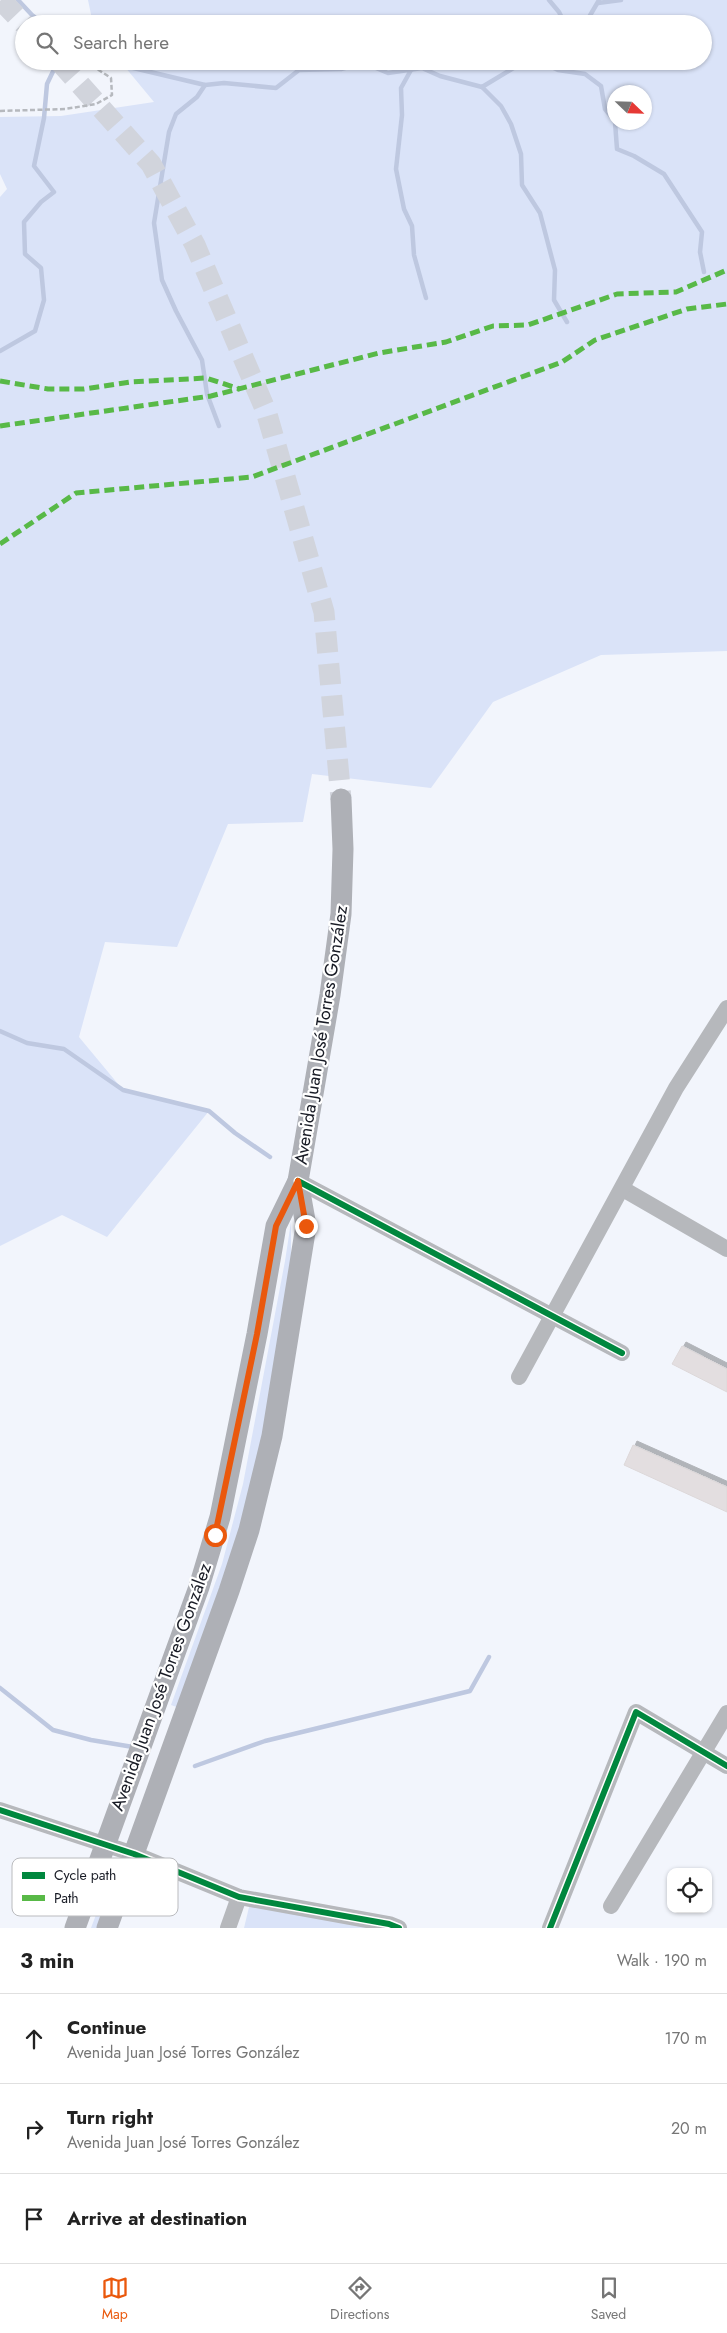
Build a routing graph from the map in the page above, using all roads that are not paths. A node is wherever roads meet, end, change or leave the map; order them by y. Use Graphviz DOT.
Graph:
graph roads {
  1 [pos="341,799"];
  2 [pos="727,1008"];
  3 [pos="298,1181"];
  4 [pos="623,1189"];
  5 [pos="727,1249"];
  6 [pos="552,1316"];
  7 [pos="622,1353"];
  8 [pos="519,1377"];
  9 [pos="727,1713"];
  10 [pos="704,1751"];
  11 [pos="727,1766"];
  12 [pos="130,1775"];
  13 [pos="158,1786"];
  14 [pos="0,1810"];
  15 [pos="105,1844"];
  16 [pos="134,1854"];
  17 [pos="100,1858"];
  18 [pos="133,1858"];
  19 [pos="144,1858"];
  20 [pos="178,1872"];
  21 [pos="239,1898"];
  22 [pos="611,1906"];
  23 [pos="79,1916"];
  24 [pos="111,1916"];
  25 [pos="392,1927"];
  26 [pos="75,1928"];
  27 [pos="107,1928"];
  28 [pos="228,1928"];
  29 [pos="550,1928"];
  1 -- 3 [label="main road, Avenida Juan José Torres González"];
  2 -- 4 [label="street"];
  3 -- 6 [label="street"];
  3 -- 12 [label="main road, Avenida Juan José Torres González"];
  3 -- 13 [label="main road, Avenida Juan José Torres González"];
  4 -- 5 [label="street"];
  4 -- 6 [label="street"];
  6 -- 7 [label="street"];
  6 -- 8 [label="street"];
  9 -- 10 [label="street"];
  10 -- 11 [label="street"];
  10 -- 22 [label="street"];
  10 -- 29 [label="street"];
  12 -- 13 [label="main road"];
  12 -- 15 [label="main road, Avenida Juan José Torres González"];
  13 -- 16 [label="main road, Avenida Juan José Torres González"];
  14 -- 15 [label="street"];
  15 -- 16 [label="street"];
  15 -- 17 [label="main road, Avenida Juan José Torres González"];
  16 -- 18 [label="main road, Avenida Juan José Torres González"];
  16 -- 19 [label="street"];
  20 -- 21 [label="street"];
  21 -- 25 [label="street"];
  21 -- 28 [label="street"];
  23 -- 26 [label="main road, Avenida Juan José Torres González"];
  24 -- 27 [label="main road, Avenida Juan José Torres González"];
}
